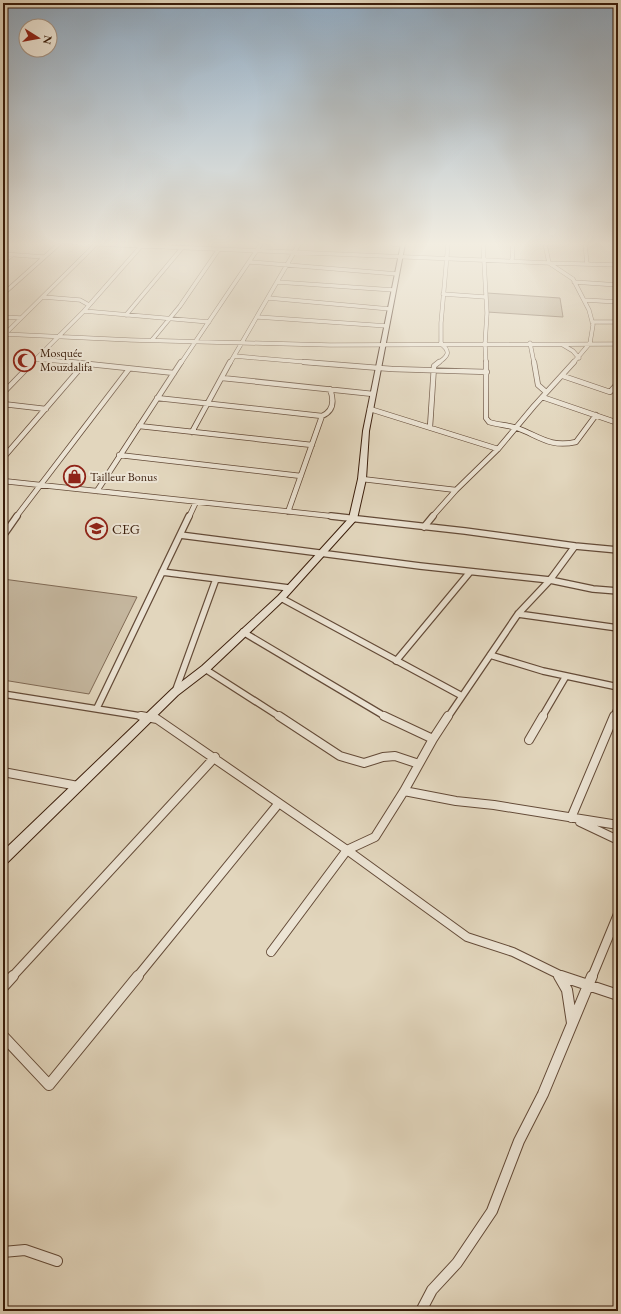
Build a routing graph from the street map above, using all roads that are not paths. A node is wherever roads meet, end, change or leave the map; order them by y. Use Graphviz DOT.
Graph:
graph roads {
  1 [pos="34,305"];
  2 [pos="89,305"];
  3 [pos="134,305"];
  4 [pos="179,305"];
  5 [pos="221,305"];
  6 [pos="264,305"];
  7 [pos="349,305"];
  8 [pos="391,305"];
  9 [pos="443,305"];
  10 [pos="486,305"];
  11 [pos="586,305"];
  12 [pos="390,309"];
  13 [pos="84,310"];
  14 [pos="126,315"];
  15 [pos="3,317"];
  16 [pos="258,317"];
  17 [pos="21,318"];
  18 [pos="169,319"];
  19 [pos="210,322"];
  20 [pos="592,322"];
  21 [pos="618,322"];
  22 [pos="387,326"];
  23 [pos="4,334"];
  24 [pos="60,336"];
  25 [pos="152,340"];
  26 [pos="196,341"];
  27 [pos="241,343"];
  28 [pos="559,343"];
  29 [pos="590,343"];
  30 [pos="441,344"];
  31 [pos="485,344"];
  32 [pos="530,344"];
  33 [pos="618,344"];
  34 [pos="383,345"];
  35 [pos="234,356"];
  36 [pos="578,358"];
  37 [pos="36,359"];
  38 [pos="84,364"];
  39 [pos="129,369"];
  40 [pos="378,369"];
  41 [pos="433,372"];
  42 [pos="486,372"];
  43 [pos="174,373"];
  44 [pos="563,376"];
  45 [pos="222,378"];
  46 [pos="618,383"];
  47 [pos="330,389"];
  48 [pos="546,392"];
  49 [pos="3,393"];
  50 [pos="373,394"];
  51 [pos="542,397"];
  52 [pos="157,398"];
  53 [pos="3,404"];
  54 [pos="208,404"];
  55 [pos="46,409"];
  56 [pos="370,409"];
  57 [pos="596,415"];
  58 [pos="322,416"];
  59 [pos="618,423"];
  60 [pos="139,426"];
  61 [pos="430,428"];
  62 [pos="517,428"];
  63 [pos="192,432"];
  64 [pos="312,445"];
  65 [pos="498,449"];
  66 [pos="119,455"];
  67 [pos="3,458"];
  68 [pos="301,476"];
  69 [pos="362,479"];
  70 [pos="3,481"];
  71 [pos="40,485"];
  72 [pos="456,490"];
  73 [pos="97,491"];
  74 [pos="196,502"];
  75 [pos="288,512"];
  76 [pos="353,519"];
  77 [pos="424,527"];
  78 [pos="180,535"];
  79 [pos="3,536"];
  80 [pos="576,546"];
  81 [pos="618,550"];
  82 [pos="322,554"];
  83 [pos="162,572"];
  84 [pos="470,572"];
  85 [pos="216,579"];
  86 [pos="550,580"];
  87 [pos="289,588"];
  88 [pos="618,590"];
  89 [pos="281,598"];
  90 [pos="518,614"];
  91 [pos="618,628"];
  92 [pos="243,632"];
  93 [pos="490,655"];
  94 [pos="396,661"];
  95 [pos="205,669"];
  96 [pos="566,676"];
  97 [pos="618,687"];
  98 [pos="175,692"];
  99 [pos="3,694"];
  100 [pos="462,696"];
  101 [pos="618,707"];
  102 [pos="97,708"];
  103 [pos="149,717"];
  104 [pos="433,739"];
  105 [pos="529,740"];
  106 [pos="215,758"];
  107 [pos="419,764"];
  108 [pos="3,772"];
  109 [pos="78,786"];
  110 [pos="404,791"];
  111 [pos="279,802"];
  112 [pos="571,818"];
  113 [pos="618,825"];
  114 [pos="618,840"];
  115 [pos="347,850"];
  116 [pos="4,856"];
  117 [pos="618,914"];
  118 [pos="271,952"];
  119 [pos="558,975"];
  120 [pos="588,985"];
  121 [pos="3,987"];
  122 [pos="618,995"];
  123 [pos="572,1025"];
  124 [pos="3,1036"];
  125 [pos="3,1252"];
  126 [pos="57,1260"];
  127 [pos="421,1311"];
  1 -- 17 [label="street"];
  2 -- 13 [label="street"];
  3 -- 14 [label="street"];
  4 -- 18 [label="street"];
  5 -- 19 [label="street"];
  6 -- 16 [label="street"];
  7 -- 12 [label="street"];
  8 -- 12 [label="street"];
  9 -- 30 [label="street"];
  10 -- 31 [label="street"];
  11 -- 20 [label="street"];
  12 -- 22 [label="street"];
  13 -- 14 [label="street"];
  13 -- 24 [label="street"];
  14 -- 18 [label="street"];
  15 -- 17 [label="street"];
  16 -- 22 [label="street"];
  16 -- 27 [label="street"];
  17 -- 23 [label="street"];
  18 -- 19 [label="street"];
  18 -- 25 [label="street"];
  19 -- 26 [label="street"];
  20 -- 21 [label="street"];
  20 -- 29 [label="street"];
  22 -- 34 [label="street"];
  23 -- 24 [label="street"];
  24 -- 25 [label="street"];
  24 -- 37 [label="street"];
  25 -- 26 [label="street"];
  26 -- 27 [label="street"];
  26 -- 43 [label="street"];
  27 -- 34 [label="street"];
  27 -- 35 [label="street"];
  28 -- 29 [label="street"];
  28 -- 32 [label="street"];
  28 -- 36 [label="street"];
  29 -- 33 [label="street"];
  29 -- 36 [label="street"];
  30 -- 31 [label="street"];
  30 -- 34 [label="street"];
  30 -- 41 [label="street"];
  31 -- 32 [label="street"];
  31 -- 42 [label="street"];
  32 -- 48 [label="street"];
  34 -- 40 [label="street"];
  35 -- 40 [label="street"];
  35 -- 45 [label="street"];
  36 -- 44 [label="street"];
  37 -- 38 [label="street"];
  37 -- 49 [label="street"];
  38 -- 39 [label="street"];
  38 -- 55 [label="street"];
  39 -- 43 [label="street"];
  39 -- 71 [label="street"];
  40 -- 41 [label="street"];
  40 -- 50 [label="street"];
  41 -- 42 [label="street"];
  41 -- 61 [label="street"];
  42 -- 62 [label="street"];
  43 -- 52 [label="street"];
  44 -- 46 [label="street"];
  44 -- 48 [label="street"];
  45 -- 47 [label="street"];
  45 -- 54 [label="street"];
  47 -- 50 [label="street"];
  47 -- 58 [label="street"];
  48 -- 51 [label="street"];
  50 -- 56 [label="street"];
  51 -- 57 [label="street"];
  51 -- 62 [label="street"];
  52 -- 54 [label="street"];
  52 -- 60 [label="street"];
  53 -- 55 [label="street"];
  54 -- 58 [label="street"];
  54 -- 63 [label="street"];
  55 -- 67 [label="street"];
  56 -- 61 [label="street"];
  56 -- 69 [label="street"];
  57 -- 59 [label="street"];
  57 -- 62 [label="street"];
  58 -- 64 [label="street"];
  60 -- 63 [label="street"];
  60 -- 66 [label="street"];
  61 -- 65 [label="street"];
  62 -- 65 [label="street"];
  63 -- 64 [label="street"];
  64 -- 68 [label="street"];
  65 -- 72 [label="street"];
  66 -- 68 [label="street"];
  66 -- 73 [label="street"];
  68 -- 75 [label="street"];
  69 -- 72 [label="street"];
  69 -- 76 [label="street"];
  70 -- 71 [label="street"];
  71 -- 73 [label="street"];
  71 -- 79 [label="street"];
  72 -- 77 [label="street"];
  73 -- 74 [label="street"];
  74 -- 75 [label="street"];
  74 -- 78 [label="street"];
  75 -- 76 [label="street"];
  76 -- 77 [label="street"];
  76 -- 82 [label="street"];
  77 -- 80 [label="street"];
  78 -- 82 [label="street"];
  78 -- 83 [label="street"];
  80 -- 81 [label="street"];
  80 -- 86 [label="street"];
  82 -- 84 [label="street"];
  82 -- 87 [label="street"];
  83 -- 85 [label="street"];
  83 -- 102 [label="street"];
  84 -- 86 [label="street"];
  84 -- 94 [label="street"];
  85 -- 87 [label="street"];
  85 -- 98 [label="street"];
  86 -- 88 [label="street"];
  86 -- 90 [label="street"];
  87 -- 89 [label="street"];
  89 -- 92 [label="street"];
  89 -- 94 [label="street"];
  90 -- 91 [label="street"];
  90 -- 93 [label="street"];
  92 -- 95 [label="street"];
  92 -- 104 [label="street"];
  93 -- 96 [label="street"];
  93 -- 100 [label="street"];
  94 -- 100 [label="street"];
  95 -- 98 [label="street"];
  95 -- 107 [label="street"];
  96 -- 97 [label="street"];
  96 -- 105 [label="street"];
  98 -- 103 [label="street"];
  99 -- 102 [label="street"];
  100 -- 104 [label="street"];
  101 -- 112 [label="street"];
  102 -- 103 [label="street"];
  103 -- 106 [label="street"];
  103 -- 109 [label="street"];
  104 -- 107 [label="street"];
  106 -- 111 [label="street"];
  106 -- 121 [label="street"];
  107 -- 110 [label="street"];
  108 -- 109 [label="street"];
  109 -- 116 [label="street"];
  110 -- 112 [label="street"];
  110 -- 115 [label="street"];
  111 -- 115 [label="street"];
  111 -- 124 [label="street"];
  112 -- 113 [label="street"];
  112 -- 114 [label="street"];
  115 -- 118 [label="street"];
  115 -- 119 [label="street"];
  117 -- 120 [label="street"];
  119 -- 120 [label="street"];
  119 -- 123 [label="street"];
  120 -- 122 [label="street"];
  120 -- 123 [label="street"];
  123 -- 127 [label="street"];
  125 -- 126 [label="street"];
}
